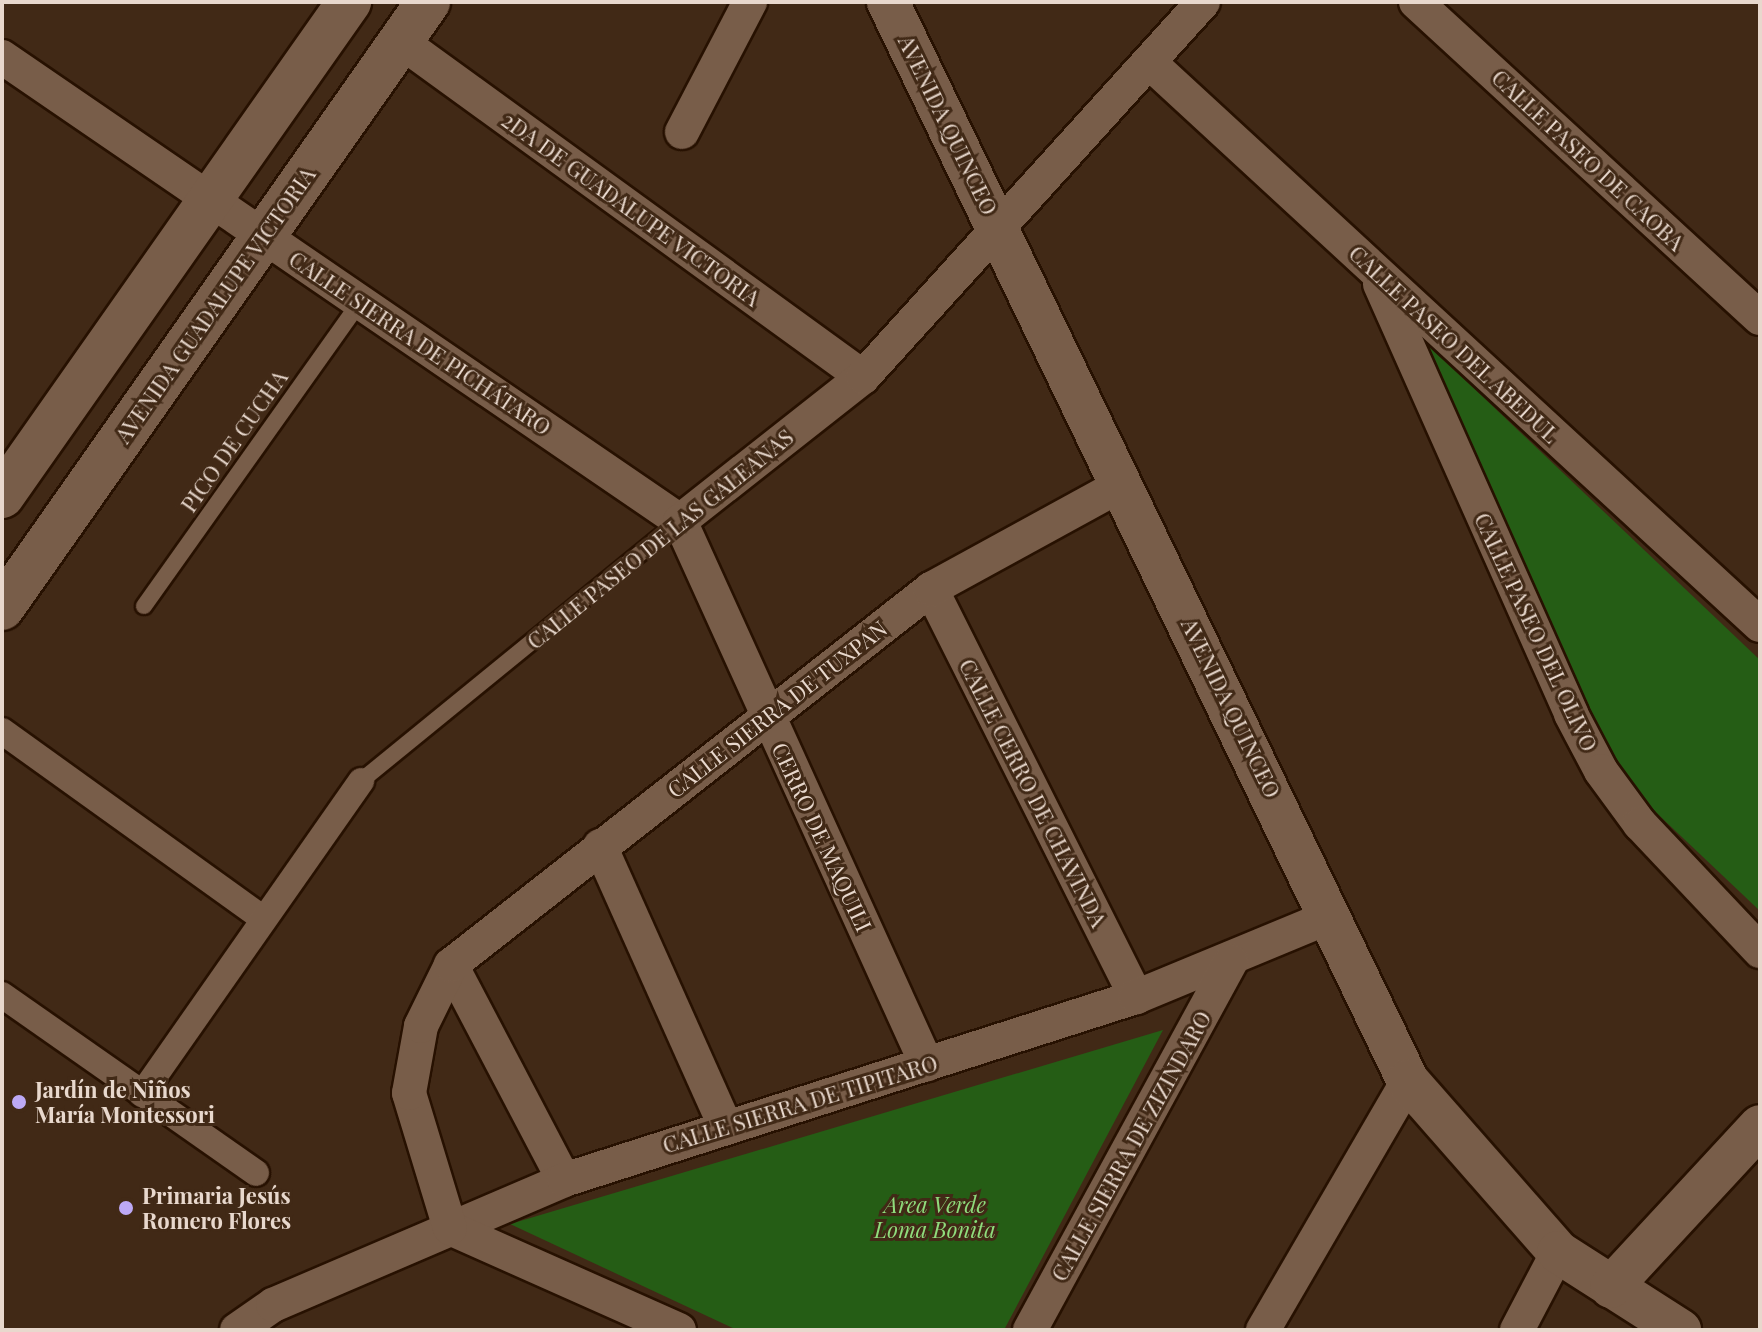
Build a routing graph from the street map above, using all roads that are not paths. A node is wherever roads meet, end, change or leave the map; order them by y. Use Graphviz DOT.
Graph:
graph roads {
  1 [pos="349,2"];
  2 [pos="428,2"];
  3 [pos="750,2"];
  4 [pos="888,2"];
  5 [pos="1203,2"];
  6 [pos="1416,2"];
  7 [pos="400,41"];
  8 [pos="2,57"];
  9 [pos="1149,62"];
  10 [pos="682,132"];
  11 [pos="210,199"];
  12 [pos="998,228"];
  13 [pos="263,236"];
  14 [pos="1375,272"];
  15 [pos="360,302"];
  16 [pos="1760,318"];
  17 [pos="863,377"];
  18 [pos="1123,484"];
  19 [pos="2,496"];
  20 [pos="680,521"];
  21 [pos="931,589"];
  22 [pos="144,606"];
  23 [pos="2,608"];
  24 [pos="1760,625"];
  25 [pos="767,718"];
  26 [pos="2,731"];
  27 [pos="361,781"];
  28 [pos="600,846"];
  29 [pos="1332,916"];
  30 [pos="264,919"];
  31 [pos="1760,951"];
  32 [pos="1231,961"];
  33 [pos="451,965"];
  34 [pos="2,995"];
  35 [pos="1136,997"];
  36 [pos="927,1065"];
  37 [pos="1408,1081"];
  38 [pos="142,1094"];
  39 [pos="725,1125"];
  40 [pos="1760,1126"];
  41 [pos="256,1173"];
  42 [pos="564,1180"];
  43 [pos="450,1228"];
  44 [pos="1558,1252"];
  45 [pos="1611,1287"];
  46 [pos="237,1330"];
  47 [pos="679,1330"];
  48 [pos="1030,1330"];
  49 [pos="1263,1330"];
  50 [pos="1517,1330"];
  51 [pos="1680,1330"];
  1 -- 11 [label="main road"];
  2 -- 7 [label="main road, AVENIDA GUADALUPE VICTORIA"];
  3 -- 10 [label="street"];
  4 -- 12 [label="street, AVENIDA QUINCEO"];
  5 -- 9 [label="street, CALLE PASEO DE LAS GALEANAS"];
  6 -- 16 [label="street, CALLE PASEO DE CAOBA"];
  7 -- 13 [label="main road, AVENIDA GUADALUPE VICTORIA"];
  7 -- 17 [label="street, 2DA DE GUADALUPE VICTORIA"];
  8 -- 11 [label="street, CALLE SIERRA DE PICHÁTARO"];
  9 -- 12 [label="street, CALLE PASEO DE LAS GALEANAS"];
  9 -- 14 [label="street, CALLE PASEO DEL ABEDUL"];
  11 -- 13 [label="street, CALLE SIERRA DE PICHÁTARO"];
  11 -- 19 [label="main road"];
  12 -- 17 [label="street, CALLE PASEO DE LAS GALEANAS"];
  12 -- 18 [label="street, AVENIDA QUINCEO"];
  13 -- 15 [label="street, CALLE SIERRA DE PICHÁTARO"];
  13 -- 23 [label="main road, AVENIDA GUADALUPE VICTORIA"];
  14 -- 24 [label="street, CALLE PASEO DEL ABEDUL"];
  14 -- 31 [label="street, CALLE PASEO DEL OLIVO"];
  15 -- 20 [label="street, CALLE SIERRA DE PICHÁTARO"];
  15 -- 22 [label="lane, PICO DE CUCHA"];
  17 -- 20 [label="street, CALLE PASEO DE LAS GALEANAS"];
  18 -- 21 [label="street, CALLE SIERRA DE TUXPAN"];
  18 -- 29 [label="street, AVENIDA QUINCEO"];
  20 -- 25 [label="street, CERRO DE MAQUILI"];
  20 -- 27 [label="lane, CALLE PASEO DE LAS GALEANAS"];
  21 -- 25 [label="street, CALLE SIERRA DE TUXPAN"];
  21 -- 35 [label="street, CALLE CERRO DE CHAVINDA"];
  25 -- 28 [label="street, CALLE SIERRA DE TUXPAN"];
  25 -- 36 [label="street, CERRO DE MAQUILI"];
  26 -- 30 [label="street"];
  27 -- 30 [label="street, CALLE PASEO DE LAS GALEANAS"];
  28 -- 33 [label="street, CALLE SIERRA DE TUXPAN"];
  28 -- 39 [label="street"];
  29 -- 32 [label="street, CALLE SIERRA DE TIPITARO"];
  29 -- 37 [label="street, AVENIDA QUINCEO"];
  30 -- 38 [label="street, CALLE PASEO DE LAS GALEANAS"];
  32 -- 35 [label="street, CALLE SIERRA DE TIPITARO"];
  32 -- 48 [label="street, CALLE SIERRA DE ZIZINDARO"];
  33 -- 42 [label="street"];
  33 -- 43 [label="street"];
  34 -- 38 [label="street"];
  35 -- 36 [label="street, CALLE SIERRA DE TIPITARO"];
  36 -- 39 [label="street, CALLE SIERRA DE TIPITARO"];
  37 -- 44 [label="street, AVENIDA QUINCEO"];
  37 -- 49 [label="street"];
  38 -- 41 [label="street"];
  39 -- 42 [label="street, CALLE SIERRA DE TIPITARO"];
  40 -- 45 [label="street"];
  42 -- 43 [label="street, CALLE SIERRA DE TIPITARO"];
  43 -- 46 [label="street, CALLE SIERRA DE TIPITARO"];
  43 -- 47 [label="street"];
  44 -- 45 [label="street, AVENIDA QUINCEO"];
  44 -- 50 [label="street"];
  45 -- 51 [label="street, AVENIDA QUINCEO"];
}
